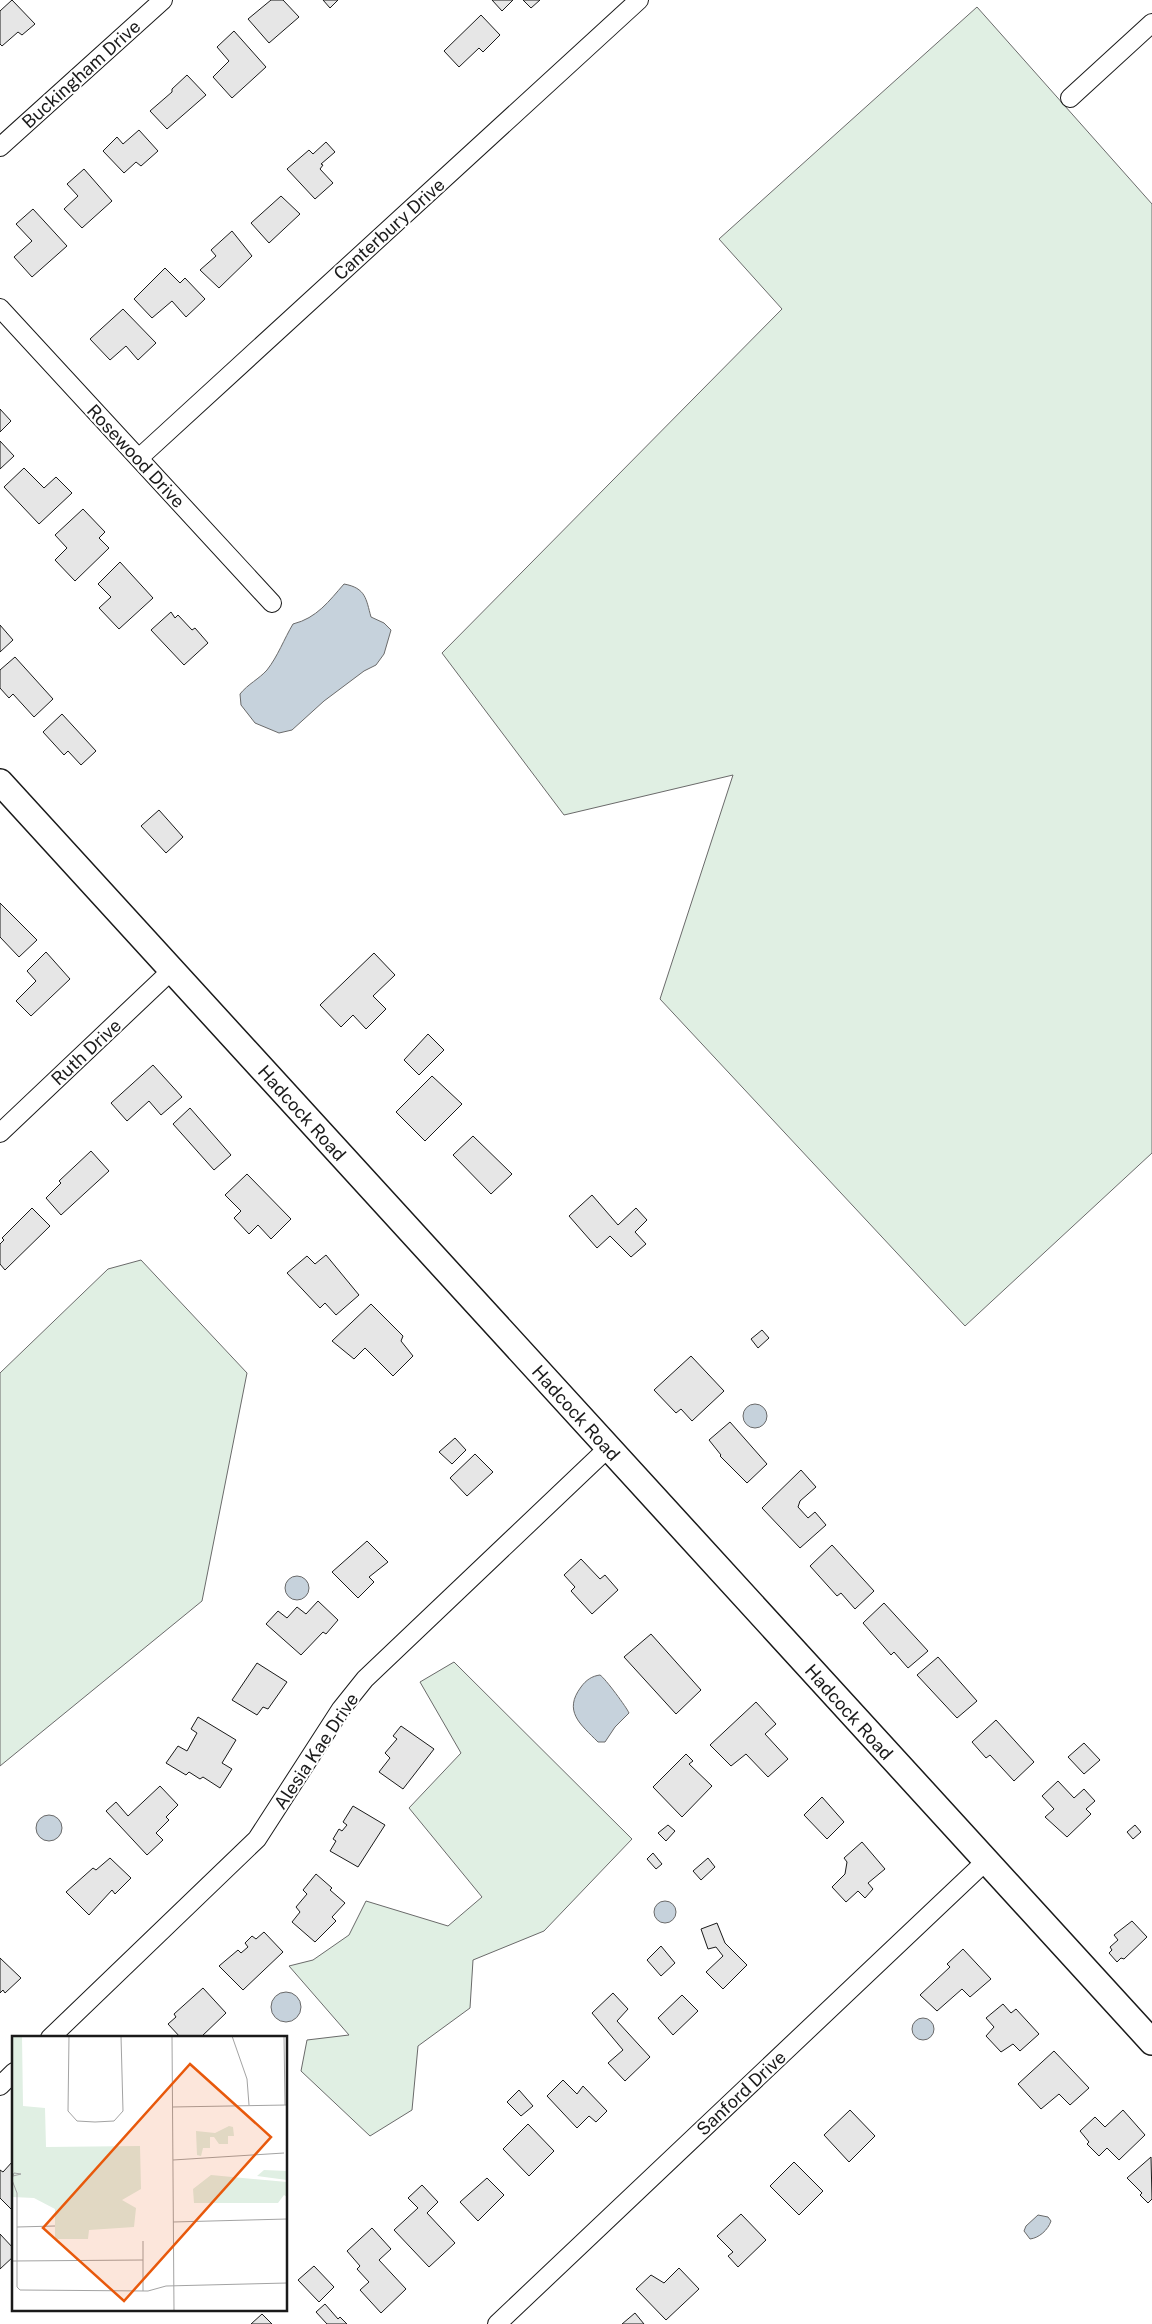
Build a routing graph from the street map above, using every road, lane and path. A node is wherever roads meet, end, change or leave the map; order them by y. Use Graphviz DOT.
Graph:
graph roads {
  1 [pos="163,0"];
  2 [pos="639,0"];
  3 [pos="1152,23"];
  4 [pos="1070,98"];
  5 [pos="0,147"];
  6 [pos="0,308"];
  7 [pos="138,458"];
  8 [pos="272,603"];
  9 [pos="0,782"];
  10 [pos="172,970"];
  11 [pos="0,1133"];
  12 [pos="608,1448"];
  13 [pos="986,1861"];
  14 [pos="52,2036"];
  15 [pos="1152,2042"];
  16 [pos="12,2074"];
  17 [pos="0,2086"];
  18 [pos="497,2324"];
  1 -- 5 [label="street, Buckingham Drive"];
  2 -- 7 [label="street, Canterbury Drive"];
  3 -- 4 [label="street"];
  6 -- 7 [label="street, Rosewood Drive"];
  7 -- 8 [label="street, Rosewood Drive"];
  9 -- 10 [label="street, Hadcock Road"];
  10 -- 11 [label="street, Ruth Drive"];
  10 -- 12 [label="street, Hadcock Road"];
  12 -- 13 [label="street, Hadcock Road"];
  12 -- 14 [label="street, Alesia Kae Drive"];
  13 -- 15 [label="street, Hadcock Road"];
  13 -- 18 [label="street, Sanford Drive"];
  16 -- 17 [label="street"];
}
